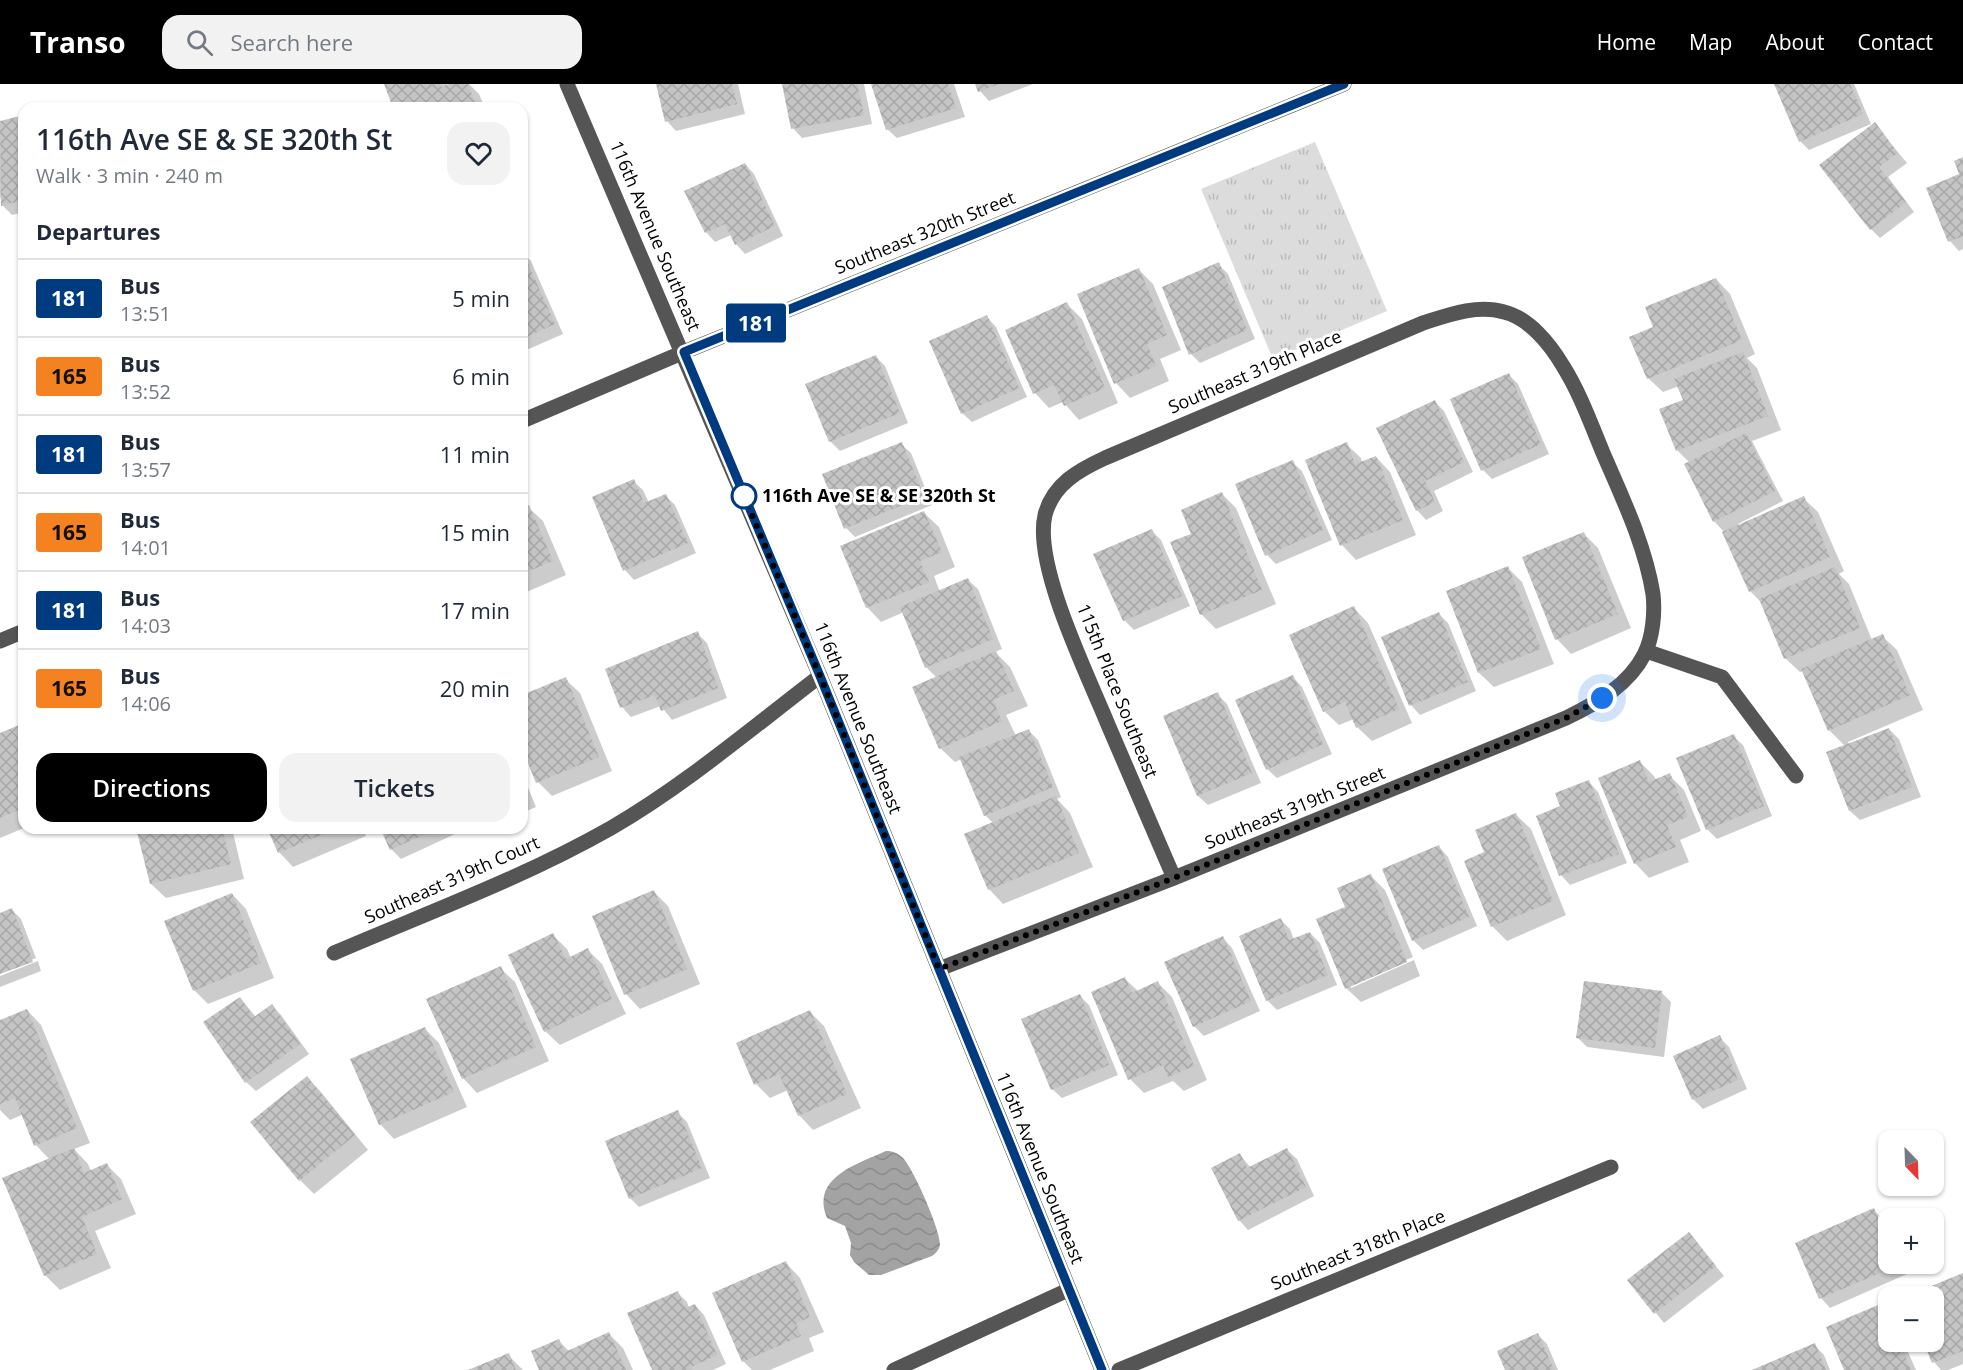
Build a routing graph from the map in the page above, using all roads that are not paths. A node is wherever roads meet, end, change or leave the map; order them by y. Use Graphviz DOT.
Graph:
graph roads {
  1 [pos="567,84"];
  2 [pos="1344,84"];
  3 [pos="1504,312"];
  4 [pos="684,352"];
  5 [pos="528,418"];
  6 [pos="1046,514"];
  7 [pos="18,634"];
  8 [pos="0,641"];
  9 [pos="1646,651"];
  10 [pos="820,676"];
  11 [pos="1796,776"];
  12 [pos="1174,878"];
  13 [pos="334,953"];
  14 [pos="939,969"];
  15 [pos="1611,1167"];
  16 [pos="1068,1290"];
  17 [pos="894,1370"];
  18 [pos="1102,1370"];
  19 [pos="1119,1370"];
  1 -- 4 [label="street, 116th Avenue Southeast"];
  2 -- 4 [label="street, Southeast 320th Street"];
  3 -- 6 [label="street, Southeast 319th Place"];
  3 -- 9 [label="street, Southeast 319th Street"];
  4 -- 5 [label="street, Southeast 320th Street"];
  4 -- 10 [label="street, 116th Avenue Southeast"];
  6 -- 12 [label="street, 115th Place Southeast"];
  7 -- 8 [label="street"];
  9 -- 11 [label="street"];
  9 -- 12 [label="street, Southeast 319th Street"];
  10 -- 13 [label="street, Southeast 319th Court"];
  10 -- 14 [label="street, 116th Avenue Southeast"];
  12 -- 14 [label="street, Southeast 319th Street"];
  14 -- 16 [label="street, 116th Avenue Southeast"];
  15 -- 19 [label="street, Southeast 318th Place"];
  16 -- 17 [label="street"];
  16 -- 18 [label="street, 116th Avenue Southeast"];
}
